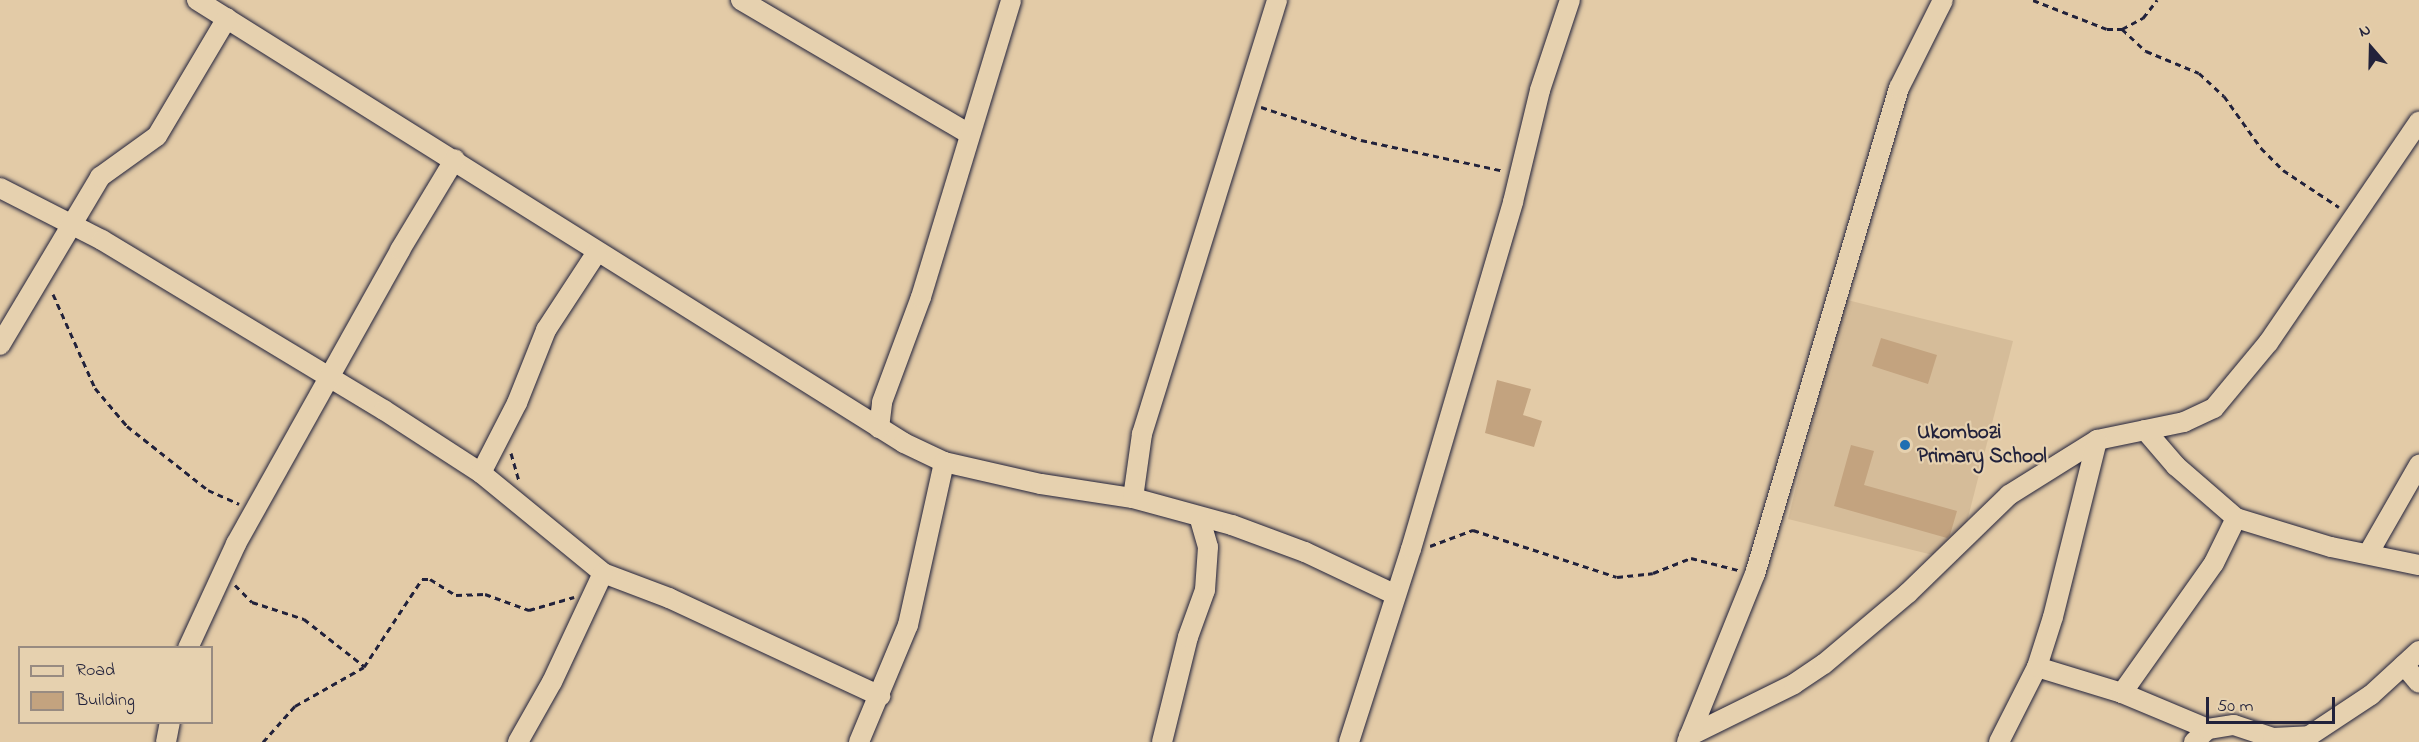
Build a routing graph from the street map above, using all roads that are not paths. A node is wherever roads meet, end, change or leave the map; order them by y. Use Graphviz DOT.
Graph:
graph roads {
  1 [pos="197,0"];
  2 [pos="741,0"];
  3 [pos="1011,0"];
  4 [pos="1278,0"];
  5 [pos="1570,0"];
  6 [pos="1943,0"];
  7 [pos="227,18"];
  8 [pos="2419,122"];
  9 [pos="968,133"];
  10 [pos="455,159"];
  11 [pos="0,188"];
  12 [pos="69,225"];
  13 [pos="597,252"];
  14 [pos="0,345"];
  15 [pos="330,376"];
  16 [pos="879,428"];
  17 [pos="2145,430"];
  18 [pos="2097,440"];
  19 [pos="944,462"];
  20 [pos="2419,465"];
  21 [pos="481,473"];
  22 [pos="1134,498"];
  23 [pos="2236,518"];
  24 [pos="1200,519"];
  25 [pos="2368,554"];
  26 [pos="2419,565"];
  27 [pos="603,573"];
  28 [pos="1394,594"];
  29 [pos="189,646"];
  30 [pos="2419,651"];
  31 [pos="2404,665"];
  32 [pos="2037,667"];
  33 [pos="2419,683"];
  34 [pos="2122,693"];
  35 [pos="880,696"];
  36 [pos="170,724"];
  37 [pos="2201,735"];
  38 [pos="1688,739"];
  39 [pos="165,742"];
  40 [pos="518,742"];
  41 [pos="859,742"];
  42 [pos="1162,742"];
  43 [pos="1349,742"];
  44 [pos="1999,742"];
  1 -- 7 [label="street"];
  2 -- 9 [label="street"];
  3 -- 9 [label="street"];
  4 -- 22 [label="street"];
  5 -- 28 [label="street"];
  6 -- 38 [label="street"];
  7 -- 10 [label="street"];
  7 -- 12 [label="street"];
  8 -- 17 [label="street"];
  9 -- 16 [label="street"];
  10 -- 13 [label="street"];
  10 -- 15 [label="street"];
  11 -- 12 [label="street"];
  12 -- 14 [label="street"];
  12 -- 15 [label="street"];
  13 -- 16 [label="street"];
  13 -- 21 [label="street"];
  15 -- 21 [label="street"];
  15 -- 29 [label="street"];
  16 -- 19 [label="street"];
  17 -- 18 [label="street"];
  17 -- 23 [label="street"];
  18 -- 32 [label="street"];
  18 -- 38 [label="street"];
  19 -- 22 [label="street"];
  19 -- 35 [label="street"];
  20 -- 25 [label="street"];
  21 -- 27 [label="street"];
  22 -- 24 [label="street"];
  23 -- 25 [label="street"];
  23 -- 34 [label="street"];
  24 -- 28 [label="street"];
  24 -- 42 [label="street"];
  25 -- 26 [label="street"];
  27 -- 35 [label="street"];
  27 -- 40 [label="street"];
  28 -- 43 [label="street"];
  30 -- 31 [label="street"];
  31 -- 33 [label="street"];
  31 -- 37 [label="street"];
  32 -- 34 [label="street"];
  32 -- 44 [label="street"];
  34 -- 37 [label="street"];
  35 -- 41 [label="street"];
  36 -- 39 [label="street"];
}
